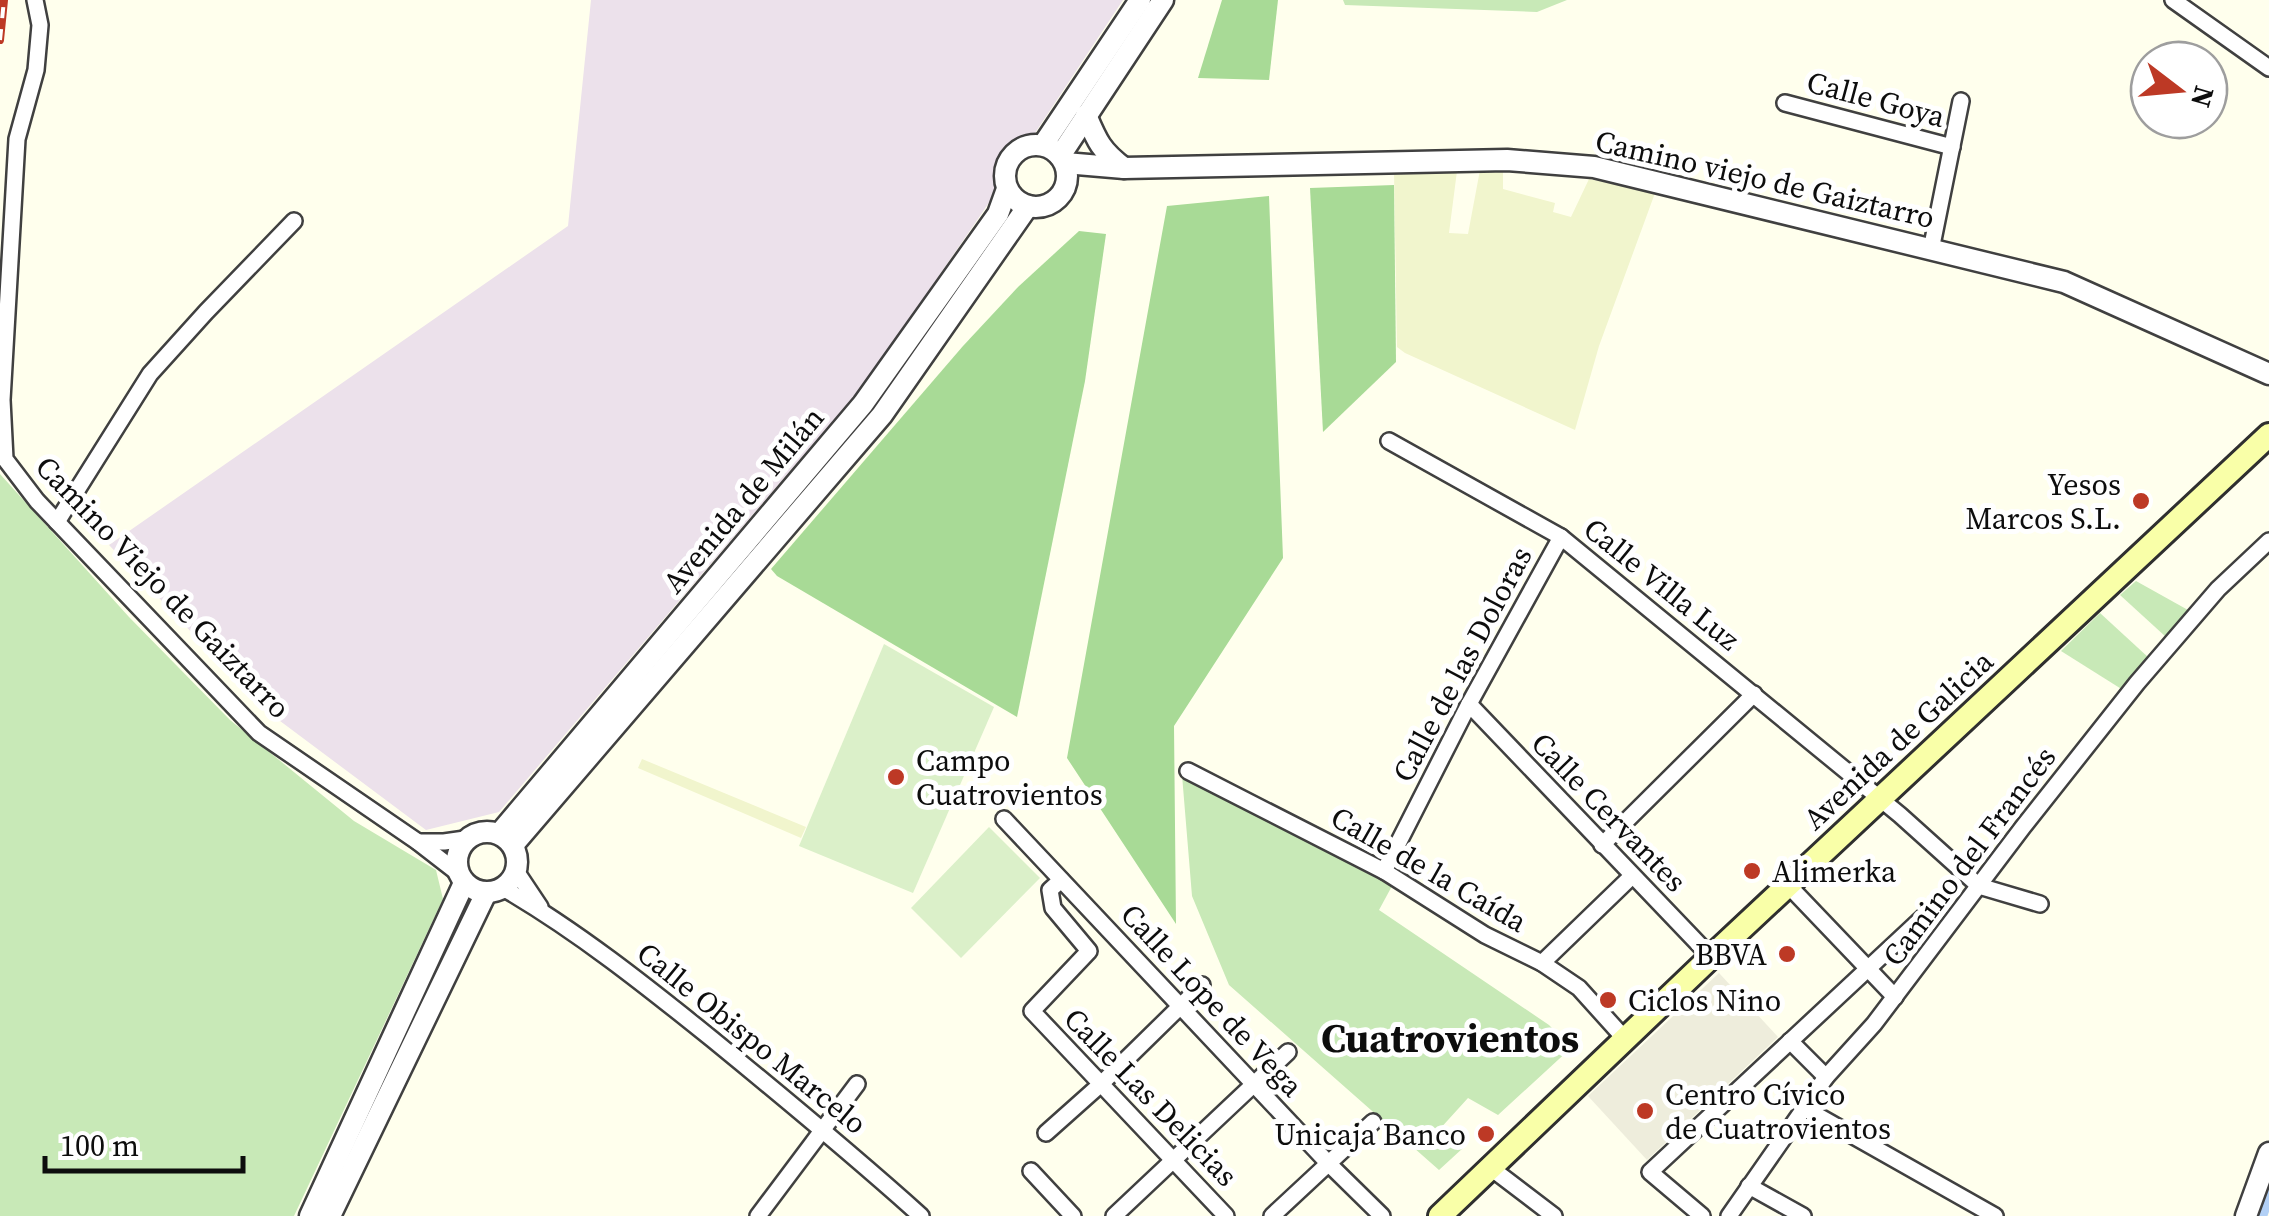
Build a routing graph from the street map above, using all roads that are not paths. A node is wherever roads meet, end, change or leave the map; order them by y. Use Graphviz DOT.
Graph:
graph roads {
  1 [pos="35,0"];
  2 [pos="1140,0"];
  3 [pos="1163,0"];
  4 [pos="2173,0"];
  5 [pos="2269,68"];
  6 [pos="1961,101"];
  7 [pos="1785,103"];
  8 [pos="1086,115"];
  9 [pos="1952,147"];
  10 [pos="1059,161"];
  11 [pos="1114,167"];
  12 [pos="1007,189"];
  13 [pos="1028,206"];
  14 [pos="294,221"];
  15 [pos="1931,250"];
  16 [pos="2269,374"];
  17 [pos="2269,434"];
  18 [pos="1389,441"];
  19 [pos="57,522"];
  20 [pos="1562,536"];
  21 [pos="2269,541"];
  22 [pos="1754,694"];
  23 [pos="1469,704"];
  24 [pos="1188,770"];
  25 [pos="1880,798"];
  26 [pos="1004,820"];
  27 [pos="506,839"];
  28 [pos="465,840"];
  29 [pos="418,842"];
  30 [pos="1602,844"];
  31 [pos="1384,871"];
  32 [pos="1632,876"];
  33 [pos="461,878"];
  34 [pos="1061,880"];
  35 [pos="501,884"];
  36 [pos="1788,885"];
  37 [pos="1979,886"];
  38 [pos="2040,904"];
  39 [pos="1933,908"];
  40 [pos="1711,957"];
  41 [pos="1542,963"];
  42 [pos="1868,969"];
  43 [pos="1202,985"];
  44 [pos="1895,997"];
  45 [pos="1180,1006"];
  46 [pos="1625,1039"];
  47 [pos="1790,1042"];
  48 [pos="1288,1052"];
  49 [pos="1826,1077"];
  50 [pos="857,1084"];
  51 [pos="1101,1084"];
  52 [pos="1253,1084"];
  53 [pos="1804,1108"];
  54 [pos="1373,1122"];
  55 [pos="822,1128"];
  56 [pos="1046,1133"];
  57 [pos="2269,1153"];
  58 [pos="1174,1160"];
  59 [pos="1329,1164"];
  60 [pos="1491,1168"];
  61 [pos="1031,1171"];
  62 [pos="1749,1186"];
  63 [pos="310,1216"];
  64 [pos="330,1216"];
  65 [pos="758,1216"];
  66 [pos="921,1216"];
  67 [pos="1074,1216"];
  68 [pos="1114,1216"];
  69 [pos="1226,1216"];
  70 [pos="1272,1216"];
  71 [pos="1382,1216"];
  72 [pos="1440,1216"];
  73 [pos="1554,1216"];
  74 [pos="1702,1216"];
  75 [pos="1729,1216"];
  76 [pos="1803,1216"];
  77 [pos="1996,1216"];
  78 [pos="2246,1216"];
  1 -- 19 [label="street, Camino Viejo de Gaiztarro"];
  2 -- 10 [label="street"];
  3 -- 8 [label="street"];
  4 -- 5 [label="street"];
  6 -- 9 [label="street"];
  7 -- 9 [label="street, Calle Goya"];
  8 -- 10 [label="street"];
  8 -- 11 [label="street"];
  9 -- 15 [label="street"];
  10 -- 11 [label="street, Camino viejo de Gaiztarro"];
  10 -- 12 [label="street"];
  10 -- 13 [label="street"];
  11 -- 15 [label="street, Camino viejo de Gaiztarro"];
  12 -- 13 [label="street"];
  12 -- 27 [label="street, Avenida de Milán"];
  13 -- 27 [label="street, Avenida de Milán"];
  14 -- 19 [label="street"];
  15 -- 16 [label="street, Camino viejo de Gaiztarro"];
  17 -- 25 [label="main road, Avenida de Galicia"];
  18 -- 20 [label="street, Calle Villa Luz"];
  19 -- 29 [label="street, Camino Viejo de Gaiztarro"];
  20 -- 22 [label="street, Calle Villa Luz"];
  20 -- 23 [label="street, Calle de las Doloras"];
  21 -- 37 [label="street, Camino del Francés"];
  22 -- 25 [label="street, Calle Villa Luz"];
  22 -- 30 [label="street"];
  23 -- 30 [label="street, Calle Cervantes"];
  23 -- 31 [label="street, Calle de las Doloras"];
  24 -- 31 [label="street, Calle de la Caída"];
  25 -- 36 [label="main road, Avenida de Galicia"];
  25 -- 37 [label="street, Calle Villa Luz"];
  26 -- 34 [label="street, Calle Lope de Vega"];
  27 -- 28 [label="street"];
  27 -- 35 [label="street"];
  28 -- 29 [label="street"];
  28 -- 33 [label="street"];
  29 -- 33 [label="street, Camino Viejo de Gaiztarro"];
  30 -- 32 [label="street, Calle Cervantes"];
  31 -- 41 [label="street, Calle de la Caída"];
  32 -- 40 [label="street, Calle Cervantes"];
  32 -- 41 [label="street"];
  33 -- 35 [label="street"];
  33 -- 63 [label="street"];
  34 -- 45 [label="street, Calle Lope de Vega"];
  34 -- 51 [label="street, Calle Las Delicias"];
  35 -- 55 [label="street, Calle Obispo Marcelo"];
  35 -- 64 [label="street"];
  36 -- 40 [label="main road, Avenida de Galicia"];
  36 -- 42 [label="street"];
  37 -- 38 [label="street"];
  37 -- 44 [label="street, Camino del Francés"];
  39 -- 42 [label="street"];
  40 -- 46 [label="main road, Avenida de Galicia"];
  41 -- 46 [label="street, Calle de la Caída"];
  42 -- 44 [label="street"];
  42 -- 47 [label="street"];
  43 -- 45 [label="street"];
  44 -- 49 [label="street, Camino del Francés"];
  45 -- 51 [label="street"];
  45 -- 52 [label="street, Calle Lope de Vega"];
  46 -- 60 [label="main road, Avenida de Galicia"];
  47 -- 49 [label="street"];
  47 -- 74 [label="street"];
  48 -- 52 [label="street"];
  49 -- 53 [label="street, Camino del Francés"];
  50 -- 55 [label="street"];
  51 -- 56 [label="street"];
  51 -- 58 [label="street, Calle Las Delicias"];
  52 -- 58 [label="street"];
  52 -- 59 [label="street, Calle Lope de Vega"];
  53 -- 62 [label="street, Camino del Francés"];
  53 -- 77 [label="street"];
  54 -- 59 [label="street"];
  55 -- 65 [label="street"];
  55 -- 66 [label="street, Calle Obispo Marcelo"];
  57 -- 78 [label="street"];
  58 -- 68 [label="street"];
  58 -- 69 [label="street, Calle Las Delicias"];
  59 -- 70 [label="street"];
  59 -- 71 [label="street, Calle Lope de Vega"];
  60 -- 72 [label="main road, Avenida de Galicia"];
  60 -- 73 [label="street"];
  61 -- 67 [label="street"];
  62 -- 75 [label="street, Camino del Francés"];
  62 -- 76 [label="street"];
}
